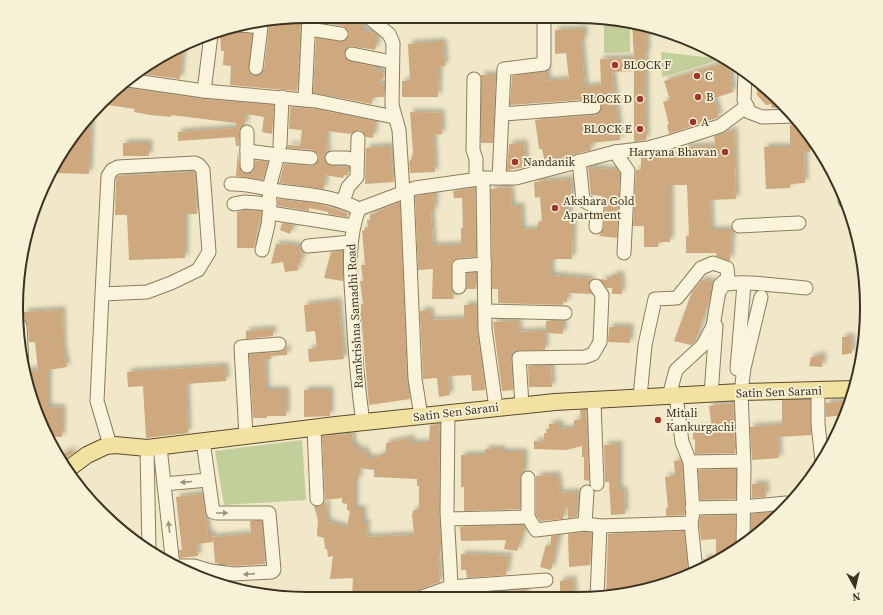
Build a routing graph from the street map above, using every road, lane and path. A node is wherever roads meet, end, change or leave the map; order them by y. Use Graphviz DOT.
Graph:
graph roads {
  1 [pos="309,23"];
  2 [pos="375,23"];
  3 [pos="544,23"];
  4 [pos="259,27"];
  5 [pos="309,29"];
  6 [pos="341,34"];
  7 [pos="210,40"];
  8 [pos="352,54"];
  9 [pos="392,62"];
  10 [pos="256,68"];
  11 [pos="474,79"];
  12 [pos="745,79"];
  13 [pos="135,81"];
  14 [pos="204,91"];
  15 [pos="282,97"];
  16 [pos="304,100"];
  17 [pos="747,106"];
  18 [pos="594,107"];
  19 [pos="503,114"];
  20 [pos="786,116"];
  21 [pos="394,117"];
  22 [pos="247,132"];
  23 [pos="358,138"];
  24 [pos="279,150"];
  25 [pos="247,151"];
  26 [pos="615,152"];
  27 [pos="311,158"];
  28 [pos="332,158"];
  29 [pos="357,161"];
  30 [pos="579,161"];
  31 [pos="247,166"];
  32 [pos="499,178"];
  33 [pos="480,179"];
  34 [pos="231,184"];
  35 [pos="269,188"];
  36 [pos="405,191"];
  37 [pos="343,202"];
  38 [pos="234,204"];
  39 [pos="270,209"];
  40 [pos="359,209"];
  41 [pos="799,223"];
  42 [pos="353,226"];
  43 [pos="739,226"];
  44 [pos="596,227"];
  45 [pos="351,242"];
  46 [pos="308,246"];
  47 [pos="262,250"];
  48 [pos="624,253"];
  49 [pos="485,264"];
  50 [pos="744,284"];
  51 [pos="596,286"];
  52 [pos="459,287"];
  53 [pos="806,288"];
  54 [pos="102,294"];
  55 [pos="761,297"];
  56 [pos="486,311"];
  57 [pos="566,313"];
  58 [pos="279,344"];
  59 [pos="818,390"];
  60 [pos="848,390"];
  61 [pos="738,392"];
  62 [pos="711,394"];
  63 [pos="673,396"];
  64 [pos="640,397"];
  65 [pos="594,401"];
  66 [pos="522,405"];
  67 [pos="496,408"];
  68 [pos="448,413"];
  69 [pos="421,416"];
  70 [pos="363,423"];
  71 [pos="314,428"];
  72 [pos="246,436"];
  73 [pos="203,441"];
  74 [pos="110,445"];
  75 [pos="153,448"];
  76 [pos="821,452"];
  77 [pos="743,461"];
  78 [pos="690,462"];
  79 [pos="71,467"];
  80 [pos="528,478"];
  81 [pos="208,480"];
  82 [pos="164,484"];
  83 [pos="317,499"];
  84 [pos="782,503"];
  85 [pos="742,507"];
  86 [pos="692,508"];
  87 [pos="528,517"];
  88 [pos="448,519"];
  89 [pos="691,523"];
  90 [pos="585,524"];
  91 [pos="600,526"];
  92 [pos="742,538"];
  93 [pos="149,544"];
  94 [pos="173,558"];
  95 [pos="695,565"];
  96 [pos="189,566"];
  97 [pos="546,580"];
  98 [pos="450,587"];
  99 [pos="597,591"];
  100 [pos="436,592"];
  1 -- 5 [label="street"];
  2 -- 9 [label="street"];
  3 -- 19 [label="street"];
  4 -- 10 [label="street"];
  5 -- 6 [label="street"];
  5 -- 16 [label="street"];
  7 -- 14 [label="street"];
  8 -- 9 [label="street"];
  9 -- 21 [label="street"];
  11 -- 33 [label="street"];
  12 -- 17 [label="street"];
  13 -- 14 [label="street"];
  14 -- 15 [label="street"];
  15 -- 16 [label="street"];
  15 -- 24 [label="street"];
  16 -- 21 [label="street"];
  17 -- 20 [label="street"];
  17 -- 26 [label="street"];
  18 -- 19 [label="street"];
  19 -- 32 [label="street"];
  21 -- 36 [label="street"];
  22 -- 25 [label="street"];
  23 -- 29 [label="street"];
  24 -- 25 [label="street"];
  24 -- 27 [label="street"];
  24 -- 35 [label="street"];
  25 -- 31 [label="street"];
  26 -- 30 [label="street"];
  26 -- 48 [label="street"];
  28 -- 29 [label="street"];
  29 -- 37 [label="street"];
  30 -- 32 [label="street"];
  30 -- 44 [label="street"];
  32 -- 33 [label="street"];
  33 -- 36 [label="street"];
  33 -- 49 [label="street"];
  34 -- 35 [label="street"];
  35 -- 37 [label="street"];
  35 -- 39 [label="street"];
  36 -- 40 [label="street"];
  36 -- 69 [label="street"];
  37 -- 40 [label="street"];
  38 -- 39 [label="street"];
  39 -- 42 [label="street"];
  39 -- 47 [label="street"];
  40 -- 42 [label="street, Ramkrishna Samadhi Road"];
  41 -- 43 [label="street"];
  42 -- 45 [label="street, Ramkrishna Samadhi Road"];
  45 -- 46 [label="street"];
  45 -- 70 [label="street, Ramkrishna Samadhi Road"];
  49 -- 52 [label="street"];
  49 -- 56 [label="street"];
  50 -- 53 [label="street"];
  50 -- 61 [label="street"];
  50 -- 62 [label="street"];
  51 -- 66 [label="street"];
  54 -- 54 [label="street"];
  54 -- 74 [label="street"];
  55 -- 61 [label="street"];
  56 -- 57 [label="street"];
  56 -- 67 [label="street"];
  58 -- 72 [label="street"];
  59 -- 60 [label="main road, Satin Sen Sarani"];
  59 -- 61 [label="main road, Satin Sen Sarani"];
  59 -- 76 [label="street"];
  61 -- 62 [label="main road, Satin Sen Sarani"];
  61 -- 77 [label="street"];
  62 -- 63 [label="main road, Satin Sen Sarani"];
  63 -- 64 [label="main road, Satin Sen Sarani"];
  63 -- 64 [label="street"];
  63 -- 78 [label="street"];
  64 -- 65 [label="main road, Satin Sen Sarani"];
  65 -- 66 [label="main road, Satin Sen Sarani"];
  65 -- 90 [label="street"];
  66 -- 67 [label="main road, Satin Sen Sarani"];
  67 -- 68 [label="main road, Satin Sen Sarani"];
  68 -- 69 [label="main road, Satin Sen Sarani"];
  68 -- 88 [label="street"];
  69 -- 70 [label="main road, Satin Sen Sarani"];
  70 -- 71 [label="main road, Satin Sen Sarani"];
  71 -- 72 [label="main road, Satin Sen Sarani"];
  71 -- 83 [label="street"];
  72 -- 73 [label="main road, Satin Sen Sarani"];
  73 -- 75 [label="main road, Satin Sen Sarani"];
  73 -- 81 [label="street"];
  74 -- 75 [label="main road, Satin Sen Sarani"];
  74 -- 79 [label="main road, Satin Sen Sarani"];
  75 -- 82 [label="street"];
  75 -- 93 [label="street"];
  77 -- 78 [label="street"];
  77 -- 85 [label="street"];
  78 -- 86 [label="street"];
  80 -- 87 [label="street"];
  81 -- 82 [label="street, one-way"];
  81 -- 96 [label="street, one-way"];
  94 -- 82 [label="street, one-way"];
  84 -- 85 [label="street"];
  85 -- 86 [label="street"];
  85 -- 92 [label="street"];
  86 -- 89 [label="street"];
  87 -- 88 [label="street"];
  87 -- 90 [label="street"];
  88 -- 98 [label="street"];
  89 -- 91 [label="street"];
  89 -- 95 [label="street"];
  90 -- 91 [label="street"];
  91 -- 99 [label="street"];
  97 -- 98 [label="street"];
  98 -- 100 [label="street"];
}
